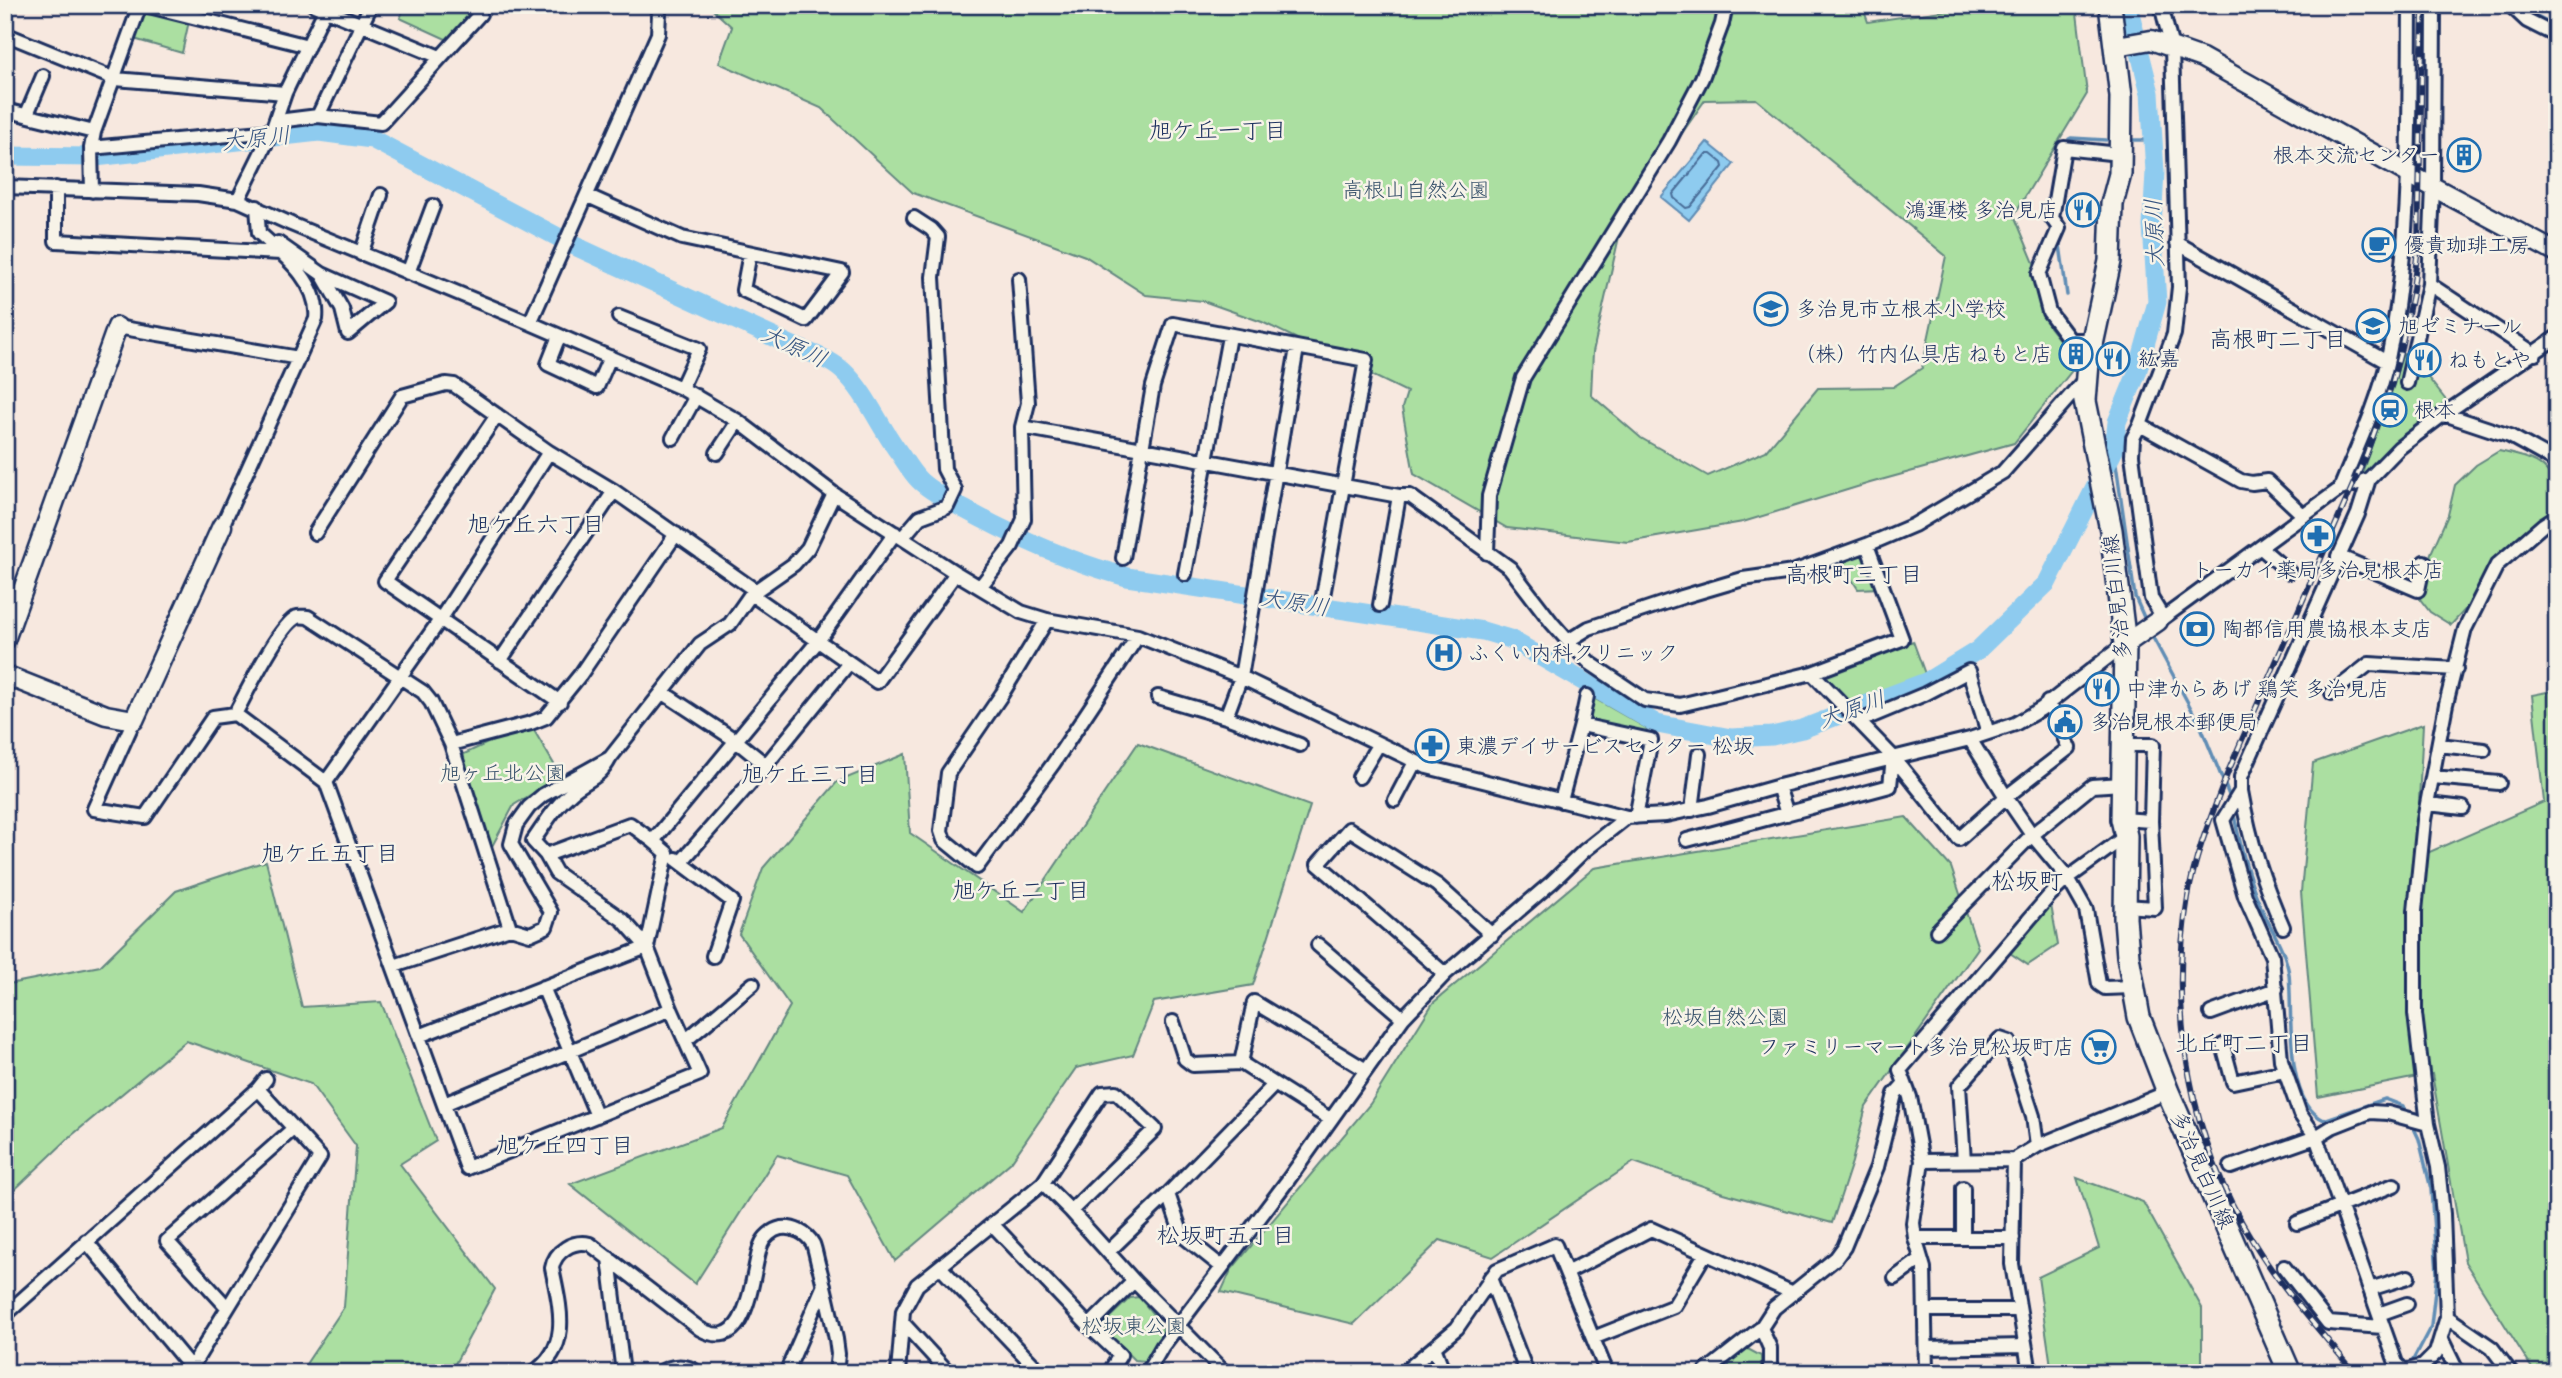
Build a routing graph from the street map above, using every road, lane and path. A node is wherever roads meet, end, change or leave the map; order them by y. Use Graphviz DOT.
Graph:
graph roads {
  1 [pos="143,5"];
  2 [pos="371,5"];
  3 [pos="474,5"];
  4 [pos="657,5"];
  5 [pos="1726,5"];
  6 [pos="2110,5"];
  7 [pos="2161,5"];
  8 [pos="2410,5"];
  9 [pos="2434,5"];
  10 [pos="2510,5"];
  11 [pos="319,8"];
  12 [pos="362,25"];
  13 [pos="5,34"];
  14 [pos="2557,36"];
  15 [pos="2122,44"];
  16 [pos="308,47"];
  17 [pos="2172,48"];
  18 [pos="440,57"];
  19 [pos="43,76"];
  20 [pos="115,79"];
  21 [pos="285,93"];
  22 [pos="5,110"];
  23 [pos="27,114"];
  24 [pos="318,116"];
  25 [pos="272,131"];
  26 [pos="94,132"];
  27 [pos="91,148"];
  28 [pos="2119,153"];
  29 [pos="2409,174"];
  30 [pos="5,187"];
  31 [pos="2433,187"];
  32 [pos="56,188"];
  33 [pos="92,191"];
  34 [pos="382,195"];
  35 [pos="587,196"];
  36 [pos="238,200"];
  37 [pos="433,206"];
  38 [pos="257,207"];
  39 [pos="914,218"];
  40 [pos="259,233"];
  41 [pos="2177,243"];
  42 [pos="281,253"];
  43 [pos="750,253"];
  44 [pos="2557,253"];
  45 [pos="361,254"];
  46 [pos="408,273"];
  47 [pos="322,274"];
  48 [pos="1019,279"];
  49 [pos="2429,284"];
  50 [pos="619,317"];
  51 [pos="530,323"];
  52 [pos="117,327"];
  53 [pos="559,336"];
  54 [pos="1229,336"];
  55 [pos="2557,337"];
  56 [pos="2093,340"];
  57 [pos="1297,348"];
  58 [pos="2535,354"];
  59 [pos="610,357"];
  60 [pos="299,358"];
  61 [pos="2387,362"];
  62 [pos="2087,378"];
  63 [pos="2407,383"];
  64 [pos="681,388"];
  65 [pos="696,396"];
  66 [pos="2444,414"];
  67 [pos="497,415"];
  68 [pos="738,421"];
  69 [pos="2140,425"];
  70 [pos="1022,427"];
  71 [pos="673,438"];
  72 [pos="1143,447"];
  73 [pos="549,452"];
  74 [pos="717,453"];
  75 [pos="1206,459"];
  76 [pos="2557,462"];
  77 [pos="1276,473"];
  78 [pos="2369,479"];
  79 [pos="1344,485"];
  80 [pos="2340,489"];
  81 [pos="614,491"];
  82 [pos="834,494"];
  83 [pos="1399,496"];
  84 [pos="2304,516"];
  85 [pos="2557,516"];
  86 [pos="222,526"];
  87 [pos="315,533"];
  88 [pos="676,534"];
  89 [pos="899,536"];
  90 [pos="1867,545"];
  91 [pos="2261,548"];
  92 [pos="1488,553"];
  93 [pos="2338,556"];
  94 [pos="1123,558"];
  95 [pos="2424,562"];
  96 [pos="2289,572"];
  97 [pos="956,573"];
  98 [pos="1185,574"];
  99 [pos="980,587"];
  100 [pos="753,593"];
  101 [pos="1323,596"];
  102 [pos="1380,605"];
  103 [pos="2161,619"];
  104 [pos="440,620"];
  105 [pos="1047,620"];
  106 [pos="1138,636"];
  107 [pos="2134,638"];
  108 [pos="5,640"];
  109 [pos="818,641"];
  110 [pos="1569,641"];
  111 [pos="500,661"];
  112 [pos="849,663"];
  113 [pos="2455,669"];
  114 [pos="1812,673"];
  115 [pos="5,675"];
  116 [pos="401,676"];
  117 [pos="1241,677"];
  118 [pos="662,692"];
  119 [pos="2332,693"];
  120 [pos="1587,696"];
  121 [pos="1158,697"];
  122 [pos="560,702"];
  123 [pos="2048,702"];
  124 [pos="235,714"];
  125 [pos="1226,717"];
  126 [pos="134,720"];
  127 [pos="1860,722"];
  128 [pos="1581,725"];
  129 [pos="1988,733"];
  130 [pos="1970,739"];
  131 [pos="736,740"];
  132 [pos="451,744"];
  133 [pos="2439,744"];
  134 [pos="1378,745"];
  135 [pos="2123,745"];
  136 [pos="1300,746"];
  137 [pos="2484,750"];
  138 [pos="1699,754"];
  139 [pos="1893,757"];
  140 [pos="610,758"];
  141 [pos="1415,762"];
  142 [pos="766,765"];
  143 [pos="1359,777"];
  144 [pos="2432,777"];
  145 [pos="326,782"];
  146 [pos="2499,783"];
  147 [pos="2122,784"];
  148 [pos="1777,786"];
  149 [pos="2241,791"];
  150 [pos="2006,797"];
  151 [pos="1395,800"];
  152 [pos="1561,801"];
  153 [pos="2428,804"];
  154 [pos="2463,808"];
  155 [pos="1692,810"];
  156 [pos="1787,814"];
  157 [pos="1631,817"];
  158 [pos="2151,821"];
  159 [pos="2124,828"];
  160 [pos="2032,835"];
  161 [pos="1688,840"];
  162 [pos="653,841"];
  163 [pos="667,853"];
  164 [pos="546,855"];
  165 [pos="681,862"];
  166 [pos="2068,878"];
  167 [pos="2125,906"];
  168 [pos="2283,927"];
  169 [pos="510,928"];
  170 [pos="1937,931"];
  171 [pos="1492,935"];
  172 [pos="1318,945"];
  173 [pos="647,947"];
  174 [pos="713,956"];
  175 [pos="394,965"];
  176 [pos="1445,974"];
  177 [pos="753,984"];
  178 [pos="543,987"];
  179 [pos="2132,987"];
  180 [pos="2276,989"];
  181 [pos="671,1009"];
  182 [pos="2211,1013"];
  183 [pos="1403,1018"];
  184 [pos="1174,1022"];
  185 [pos="419,1036"];
  186 [pos="685,1041"];
  187 [pos="2223,1045"];
  188 [pos="570,1051"];
  189 [pos="1241,1063"];
  190 [pos="1366,1070"];
  191 [pos="2285,1071"];
  192 [pos="1904,1084"];
  193 [pos="1274,1085"];
  194 [pos="2168,1092"];
  195 [pos="444,1104"];
  196 [pos="597,1116"];
  197 [pos="1331,1119"];
  198 [pos="2428,1124"];
  199 [pos="293,1129"];
  200 [pos="2316,1137"];
  201 [pos="2037,1146"];
  202 [pos="2014,1160"];
  203 [pos="1922,1161"];
  204 [pos="1964,1161"];
  205 [pos="2231,1167"];
  206 [pos="1043,1183"];
  207 [pos="2395,1185"];
  208 [pos="1963,1188"];
  209 [pos="1168,1194"];
  210 [pos="2340,1206"];
  211 [pos="1071,1211"];
  212 [pos="2297,1223"];
  213 [pos="992,1224"];
  214 [pos="1915,1238"];
  215 [pos="1963,1238"];
  216 [pos="2013,1238"];
  217 [pos="86,1241"];
  218 [pos="1109,1251"];
  219 [pos="1705,1254"];
  220 [pos="609,1258"];
  221 [pos="1921,1259"];
  222 [pos="1222,1267"];
  223 [pos="2284,1267"];
  224 [pos="941,1268"];
  225 [pos="1568,1272"];
  226 [pos="2408,1277"];
  227 [pos="1490,1278"];
  228 [pos="1895,1278"];
  229 [pos="1134,1281"];
  230 [pos="824,1285"];
  231 [pos="2370,1289"];
  232 [pos="1791,1293"];
  233 [pos="2407,1304"];
  234 [pos="227,1307"];
  235 [pos="1925,1310"];
  236 [pos="2019,1310"];
  237 [pos="2379,1314"];
  238 [pos="5,1315"];
  239 [pos="2447,1317"];
  240 [pos="901,1322"];
  241 [pos="1089,1326"];
  242 [pos="1179,1326"];
  243 [pos="2383,1327"];
  244 [pos="1761,1328"];
  245 [pos="1593,1338"];
  246 [pos="2441,1338"];
  247 [pos="2025,1346"];
  248 [pos="1434,1347"];
  249 [pos="1926,1348"];
  250 [pos="533,1373"];
  251 [pos="623,1373"];
  252 [pos="659,1373"];
  253 [pos="698,1373"];
  254 [pos="786,1373"];
  255 [pos="836,1373"];
  256 [pos="898,1373"];
  257 [pos="949,1373"];
  258 [pos="1041,1373"];
  259 [pos="1108,1373"];
  260 [pos="1147,1373"];
  261 [pos="1225,1373"];
  262 [pos="1404,1373"];
  263 [pos="1444,1373"];
  264 [pos="1527,1373"];
  265 [pos="1607,1373"];
  266 [pos="1704,1373"];
  267 [pos="1770,1373"];
  268 [pos="1926,1373"];
  269 [pos="2030,1373"];
  270 [pos="2290,1373"];
  271 [pos="2458,1373"];
  272 [pos="2511,1373"];
  1 -- 16 [label="street"];
  1 -- 20 [label="street"];
  2 -- 12 [label="street"];
  3 -- 18 [label="street"];
  4 -- 35 [label="street"];
  5 -- 92 [label="street"];
  6 -- 15 [label="main road, 多治見白川線"];
  7 -- 17 [label="street"];
  8 -- 29 [label="street"];
  9 -- 31 [label="street"];
  10 -- 14 [label="street"];
  11 -- 12 [label="street"];
  11 -- 16 [label="street"];
  12 -- 18 [label="street"];
  12 -- 24 [label="street"];
  13 -- 20 [label="street"];
  15 -- 17 [label="street"];
  15 -- 28 [label="main road, 多治見白川線"];
  16 -- 21 [label="street"];
  17 -- 29 [label="street"];
  17 -- 41 [label="street"];
  18 -- 24 [label="street"];
  19 -- 23 [label="street"];
  20 -- 21 [label="street"];
  20 -- 26 [label="street"];
  21 -- 25 [label="street"];
  22 -- 23 [label="street"];
  23 -- 26 [label="street"];
  24 -- 25 [label="street"];
  25 -- 27 [label="street"];
  25 -- 36 [label="street"];
  26 -- 27 [label="street"];
  27 -- 33 [label="street"];
  28 -- 56 [label="main road, 多治見白川線"];
  28 -- 56 [label="street"];
  29 -- 31 [label="street"];
  29 -- 61 [label="street"];
  30 -- 32 [label="street"];
  31 -- 44 [label="street"];
  31 -- 49 [label="street"];
  32 -- 33 [label="street"];
  32 -- 42 [label="street"];
  33 -- 36 [label="street"];
  34 -- 45 [label="street"];
  35 -- 43 [label="street"];
  35 -- 51 [label="street"];
  36 -- 38 [label="street"];
  37 -- 46 [label="street"];
  38 -- 40 [label="street"];
  38 -- 45 [label="street"];
  39 -- 89 [label="street"];
  40 -- 42 [label="street"];
  40 -- 47 [label="street"];
  41 -- 61 [label="street"];
  41 -- 69 [label="street"];
  42 -- 60 [label="street"];
  43 -- 43 [label="street"];
  45 -- 46 [label="street"];
  46 -- 51 [label="street"];
  47 -- 47 [label="street"];
  48 -- 70 [label="street"];
  49 -- 58 [label="street"];
  49 -- 63 [label="street"];
  50 -- 64 [label="street"];
  51 -- 53 [label="street"];
  52 -- 60 [label="street"];
  52 -- 108 [label="street"];
  53 -- 59 [label="street"];
  53 -- 59 [label="street"];
  54 -- 57 [label="street"];
  54 -- 72 [label="street"];
  54 -- 75 [label="street"];
  55 -- 58 [label="street"];
  56 -- 62 [label="main road, 多治見白川線"];
  57 -- 77 [label="street"];
  57 -- 79 [label="street"];
  58 -- 66 [label="street"];
  59 -- 64 [label="street"];
  60 -- 86 [label="street"];
  61 -- 80 [label="street"];
  62 -- 90 [label="street"];
  62 -- 107 [label="main road, 多治見白川線"];
  64 -- 65 [label="street"];
  65 -- 68 [label="street"];
  65 -- 71 [label="street"];
  66 -- 76 [label="street"];
  66 -- 78 [label="street"];
  67 -- 73 [label="street"];
  67 -- 87 [label="street"];
  67 -- 104 [label="street"];
  68 -- 74 [label="street"];
  68 -- 82 [label="street"];
  69 -- 84 [label="street"];
  69 -- 103 [label="street"];
  70 -- 72 [label="street"];
  70 -- 99 [label="street"];
  72 -- 75 [label="street"];
  72 -- 94 [label="street"];
  73 -- 81 [label="street"];
  73 -- 104 [label="street"];
  75 -- 77 [label="street"];
  75 -- 98 [label="street"];
  77 -- 79 [label="street"];
  77 -- 117 [label="street"];
  78 -- 80 [label="street"];
  78 -- 93 [label="street"];
  79 -- 83 [label="street"];
  79 -- 101 [label="street"];
  80 -- 84 [label="street"];
  81 -- 88 [label="street"];
  81 -- 111 [label="street"];
  82 -- 89 [label="street"];
  82 -- 100 [label="street"];
  83 -- 92 [label="street"];
  83 -- 102 [label="street"];
  84 -- 91 [label="street"];
  85 -- 113 [label="street"];
  86 -- 126 [label="street"];
  88 -- 100 [label="street"];
  88 -- 122 [label="street"];
  89 -- 97 [label="street"];
  89 -- 109 [label="street"];
  90 -- 110 [label="street"];
  90 -- 114 [label="street"];
  91 -- 96 [label="street"];
  91 -- 103 [label="street"];
  92 -- 110 [label="street"];
  93 -- 95 [label="street"];
  93 -- 149 [label="street"];
  97 -- 99 [label="street"];
  97 -- 112 [label="street"];
  99 -- 105 [label="street"];
  100 -- 109 [label="street"];
  100 -- 118 [label="street"];
  103 -- 107 [label="street"];
  104 -- 111 [label="street"];
  104 -- 116 [label="street"];
  105 -- 106 [label="street"];
  105 -- 106 [label="street"];
  106 -- 117 [label="street"];
  107 -- 123 [label="street"];
  107 -- 135 [label="main road, 多治見白川線"];
  109 -- 112 [label="street"];
  109 -- 131 [label="street"];
  110 -- 114 [label="street"];
  111 -- 122 [label="street"];
  112 -- 142 [label="street"];
  113 -- 119 [label="street"];
  113 -- 133 [label="street"];
  114 -- 127 [label="street"];
  115 -- 126 [label="street"];
  116 -- 124 [label="street"];
  116 -- 132 [label="street"];
  116 -- 145 [label="street"];
  117 -- 125 [label="street"];
  117 -- 134 [label="street"];
  118 -- 131 [label="street"];
  118 -- 140 [label="street"];
  120 -- 128 [label="street"];
  121 -- 125 [label="street"];
  122 -- 132 [label="street"];
  123 -- 129 [label="street"];
  123 -- 150 [label="street"];
  124 -- 126 [label="street"];
  124 -- 145 [label="street"];
  125 -- 136 [label="street"];
  127 -- 129 [label="street"];
  127 -- 139 [label="street"];
  128 -- 152 [label="street"];
  128 -- 157 [label="street"];
  129 -- 130 [label="street"];
  130 -- 139 [label="street"];
  130 -- 150 [label="street"];
  131 -- 142 [label="street"];
  131 -- 162 [label="street"];
  132 -- 169 [label="street"];
  133 -- 137 [label="street"];
  133 -- 144 [label="street"];
  134 -- 141 [label="street"];
  134 -- 143 [label="street"];
  135 -- 147 [label="main road, 多治見白川線"];
  135 -- 158 [label="street"];
  138 -- 155 [label="street"];
  139 -- 148 [label="street"];
  139 -- 150 [label="street"];
  139 -- 156 [label="street"];
  140 -- 164 [label="street"];
  140 -- 169 [label="street"];
  141 -- 151 [label="street"];
  141 -- 152 [label="street"];
  142 -- 165 [label="street"];
  144 -- 146 [label="street"];
  144 -- 153 [label="street"];
  145 -- 175 [label="street"];
  147 -- 159 [label="main road, 多治見白川線"];
  147 -- 160 [label="street"];
  148 -- 155 [label="street"];
  148 -- 156 [label="street"];
  149 -- 168 [label="street"];
  149 -- 180 [label="street"];
  150 -- 160 [label="street"];
  152 -- 157 [label="street"];
  153 -- 154 [label="street"];
  153 -- 198 [label="street"];
  155 -- 157 [label="street"];
  156 -- 161 [label="street"];
  157 -- 171 [label="street"];
  158 -- 159 [label="street"];
  158 -- 167 [label="street"];
  159 -- 166 [label="street"];
  159 -- 167 [label="main road, 多治見白川線"];
  160 -- 166 [label="street"];
  160 -- 170 [label="street"];
  162 -- 163 [label="street"];
  162 -- 164 [label="street"];
  163 -- 165 [label="street"];
  163 -- 173 [label="street"];
  164 -- 173 [label="street"];
  165 -- 174 [label="street"];
  166 -- 179 [label="street"];
  166 -- 192 [label="street"];
  167 -- 179 [label="main road, 多治見白川線"];
  169 -- 175 [label="street"];
  171 -- 176 [label="street"];
  171 -- 176 [label="street"];
  172 -- 183 [label="street"];
  173 -- 178 [label="street"];
  173 -- 181 [label="street"];
  175 -- 185 [label="street"];
  176 -- 183 [label="street"];
  177 -- 186 [label="street"];
  178 -- 185 [label="street"];
  178 -- 188 [label="street"];
  179 -- 194 [label="main road, 多治見白川線"];
  180 -- 182 [label="street"];
  180 -- 191 [label="street"];
  181 -- 186 [label="street"];
  181 -- 188 [label="street"];
  183 -- 190 [label="street"];
  184 -- 189 [label="street"];
  185 -- 195 [label="street"];
  186 -- 196 [label="street"];
  187 -- 191 [label="street"];
  188 -- 195 [label="street"];
  188 -- 196 [label="street"];
  189 -- 190 [label="street"];
  189 -- 193 [label="street"];
  190 -- 197 [label="street"];
  191 -- 200 [label="street"];
  192 -- 203 [label="street"];
  192 -- 232 [label="street"];
  193 -- 197 [label="street"];
  193 -- 209 [label="street"];
  194 -- 201 [label="street"];
  194 -- 270 [label="main road, 多治見白川線"];
  195 -- 196 [label="street"];
  197 -- 222 [label="street"];
  198 -- 200 [label="street"];
  198 -- 239 [label="street"];
  199 -- 217 [label="street"];
  199 -- 234 [label="street"];
  199 -- 234 [label="street"];
  200 -- 205 [label="street"];
  200 -- 210 [label="street"];
  201 -- 202 [label="street"];
  201 -- 204 [label="street"];
  202 -- 204 [label="street"];
  202 -- 216 [label="street"];
  203 -- 204 [label="street"];
  203 -- 214 [label="street"];
  206 -- 211 [label="street"];
  206 -- 211 [label="street"];
  206 -- 213 [label="street"];
  207 -- 210 [label="street"];
  208 -- 215 [label="street"];
  209 -- 218 [label="street"];
  209 -- 222 [label="street"];
  210 -- 212 [label="street"];
  210 -- 231 [label="street"];
  211 -- 218 [label="street"];
  213 -- 224 [label="street"];
  213 -- 241 [label="street"];
  214 -- 215 [label="street"];
  214 -- 221 [label="street"];
  215 -- 216 [label="street"];
  216 -- 236 [label="street"];
  217 -- 234 [label="street"];
  217 -- 238 [label="street"];
  218 -- 229 [label="street"];
  219 -- 225 [label="street"];
  219 -- 232 [label="street"];
  219 -- 245 [label="street"];
  220 -- 230 [label="street"];
  220 -- 250 [label="street"];
  220 -- 251 [label="street"];
  221 -- 228 [label="street"];
  221 -- 235 [label="street"];
  222 -- 242 [label="street"];
  223 -- 243 [label="street"];
  224 -- 240 [label="street"];
  224 -- 258 [label="street"];
  225 -- 227 [label="street"];
  225 -- 245 [label="street"];
  226 -- 231 [label="street"];
  227 -- 248 [label="street"];
  227 -- 264 [label="street"];
  229 -- 241 [label="street"];
  229 -- 242 [label="street"];
  230 -- 254 [label="street"];
  230 -- 255 [label="street"];
  231 -- 237 [label="street"];
  232 -- 244 [label="street"];
  233 -- 237 [label="street"];
  235 -- 236 [label="street"];
  235 -- 249 [label="street"];
  236 -- 247 [label="street"];
  237 -- 243 [label="street"];
  239 -- 246 [label="street"];
  239 -- 272 [label="street"];
  240 -- 256 [label="street"];
  240 -- 257 [label="street"];
  241 -- 259 [label="street"];
  242 -- 260 [label="street"];
  242 -- 261 [label="street"];
  243 -- 246 [label="street"];
  244 -- 266 [label="street"];
  244 -- 267 [label="street"];
  245 -- 265 [label="street"];
  246 -- 271 [label="street"];
  247 -- 249 [label="street"];
  247 -- 269 [label="street"];
  248 -- 262 [label="street"];
  248 -- 263 [label="street"];
  249 -- 268 [label="street"];
  252 -- 253 [label="street"];
}
